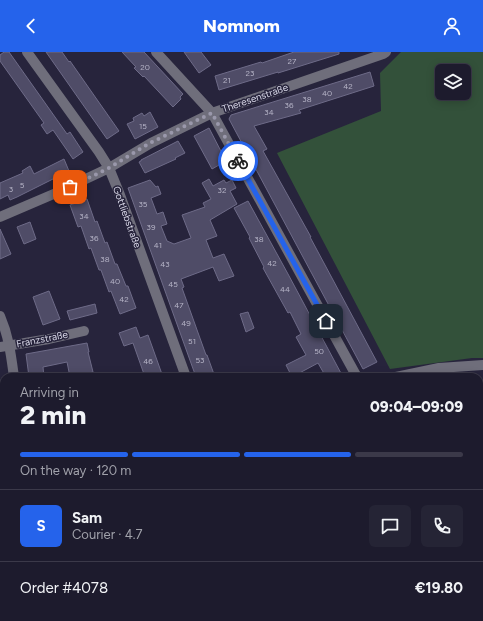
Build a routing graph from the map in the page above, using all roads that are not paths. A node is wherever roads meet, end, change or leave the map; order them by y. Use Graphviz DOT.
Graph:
graph roads {
  1 [pos="27,52"];
  2 [pos="156,52"];
  3 [pos="386,52"];
  4 [pos="212,113"];
  5 [pos="109,168"];
  6 [pos="0,218"];
  7 [pos="0,316"];
  8 [pos="84,331"];
  9 [pos="5,346"];
  10 [pos="483,365"];
  11 [pos="13,373"];
  12 [pos="185,373"];
  13 [pos="355,373"];
  14 [pos="415,373"];
  1 -- 5 [label="street, Gottliebstraße"];
  2 -- 4 [label="street"];
  3 -- 4 [label="street, Theresenstraße"];
  4 -- 5 [label="street, Theresenstraße"];
  4 -- 13 [label="street"];
  5 -- 6 [label="street, Theresenstraße"];
  5 -- 12 [label="street, Gottliebstraße"];
  7 -- 9 [label="street"];
  8 -- 9 [label="street, Franzstraße"];
  9 -- 11 [label="street"];
  10 -- 14 [label="street"];
}
